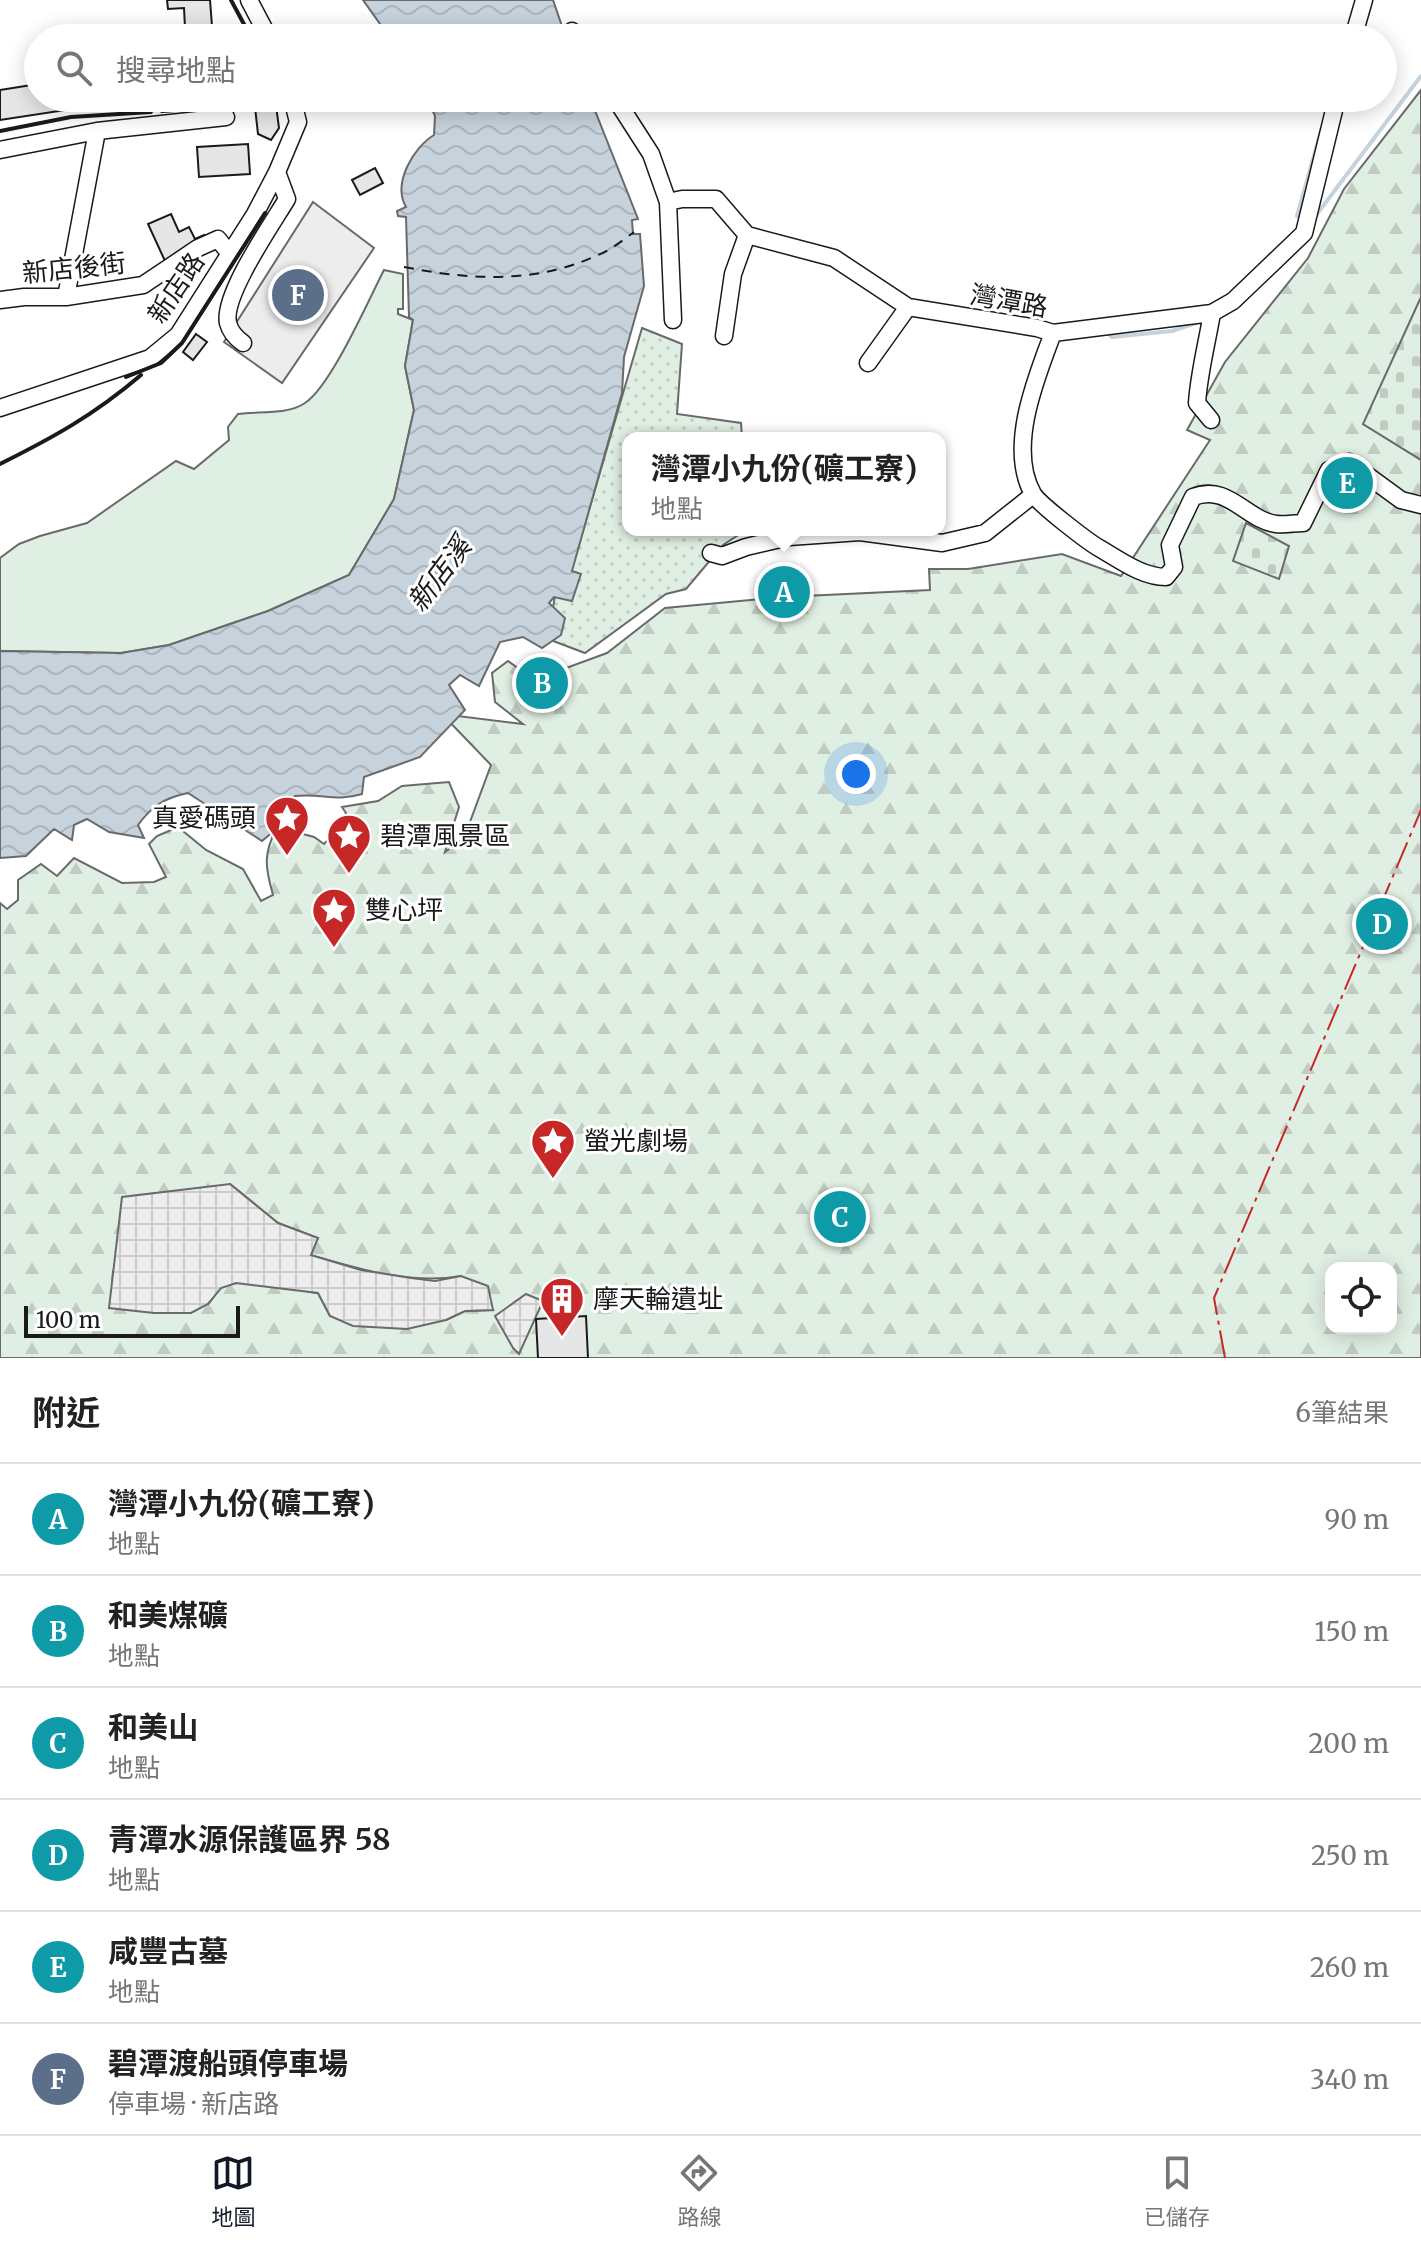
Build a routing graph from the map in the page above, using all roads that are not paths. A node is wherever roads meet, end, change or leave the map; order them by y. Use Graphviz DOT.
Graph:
graph roads {
  1 [pos="249,0"];
  2 [pos="1364,0"];
  3 [pos="262,24"];
  4 [pos="1357,24"];
  5 [pos="296,112"];
  6 [pos="624,112"];
  7 [pos="1334,112"];
  8 [pos="226,117"];
  9 [pos="97,131"];
  10 [pos="0,150"];
  11 [pos="277,172"];
  12 [pos="668,202"];
  13 [pos="747,235"];
  14 [pos="229,253"];
  15 [pos="66,297"];
  16 [pos="0,300"];
  17 [pos="908,307"];
  18 [pos="1212,313"];
  19 [pos="673,320"];
  20 [pos="1053,333"];
  21 [pos="724,336"];
  22 [pos="243,343"];
  23 [pos="868,363"];
  24 [pos="0,408"];
  25 [pos="1211,420"];
  26 [pos="1033,495"];
  27 [pos="1421,505"];
  28 [pos="803,536"];
  29 [pos="890,536"];
  30 [pos="711,553"];
  1 -- 3 [label="street"];
  2 -- 4 [label="street"];
  5 -- 11 [label="street, 新店路"];
  6 -- 12 [label="street"];
  7 -- 18 [label="street, 灣潭路"];
  8 -- 9 [label="street"];
  9 -- 10 [label="street"];
  9 -- 15 [label="street"];
  11 -- 14 [label="street, 新店路"];
  11 -- 22 [label="street"];
  12 -- 13 [label="street"];
  12 -- 19 [label="street"];
  13 -- 17 [label="street, 灣潭路"];
  13 -- 21 [label="street"];
  14 -- 15 [label="street, 新店後街"];
  14 -- 24 [label="street, 新店路"];
  15 -- 16 [label="street, 新店後街"];
  17 -- 20 [label="street, 灣潭路"];
  17 -- 23 [label="street"];
  18 -- 20 [label="street, 灣潭路"];
  18 -- 25 [label="street"];
  20 -- 26 [label="street"];
  26 -- 27 [label="street"];
  26 -- 29 [label="street"];
  28 -- 30 [label="street"];
}
